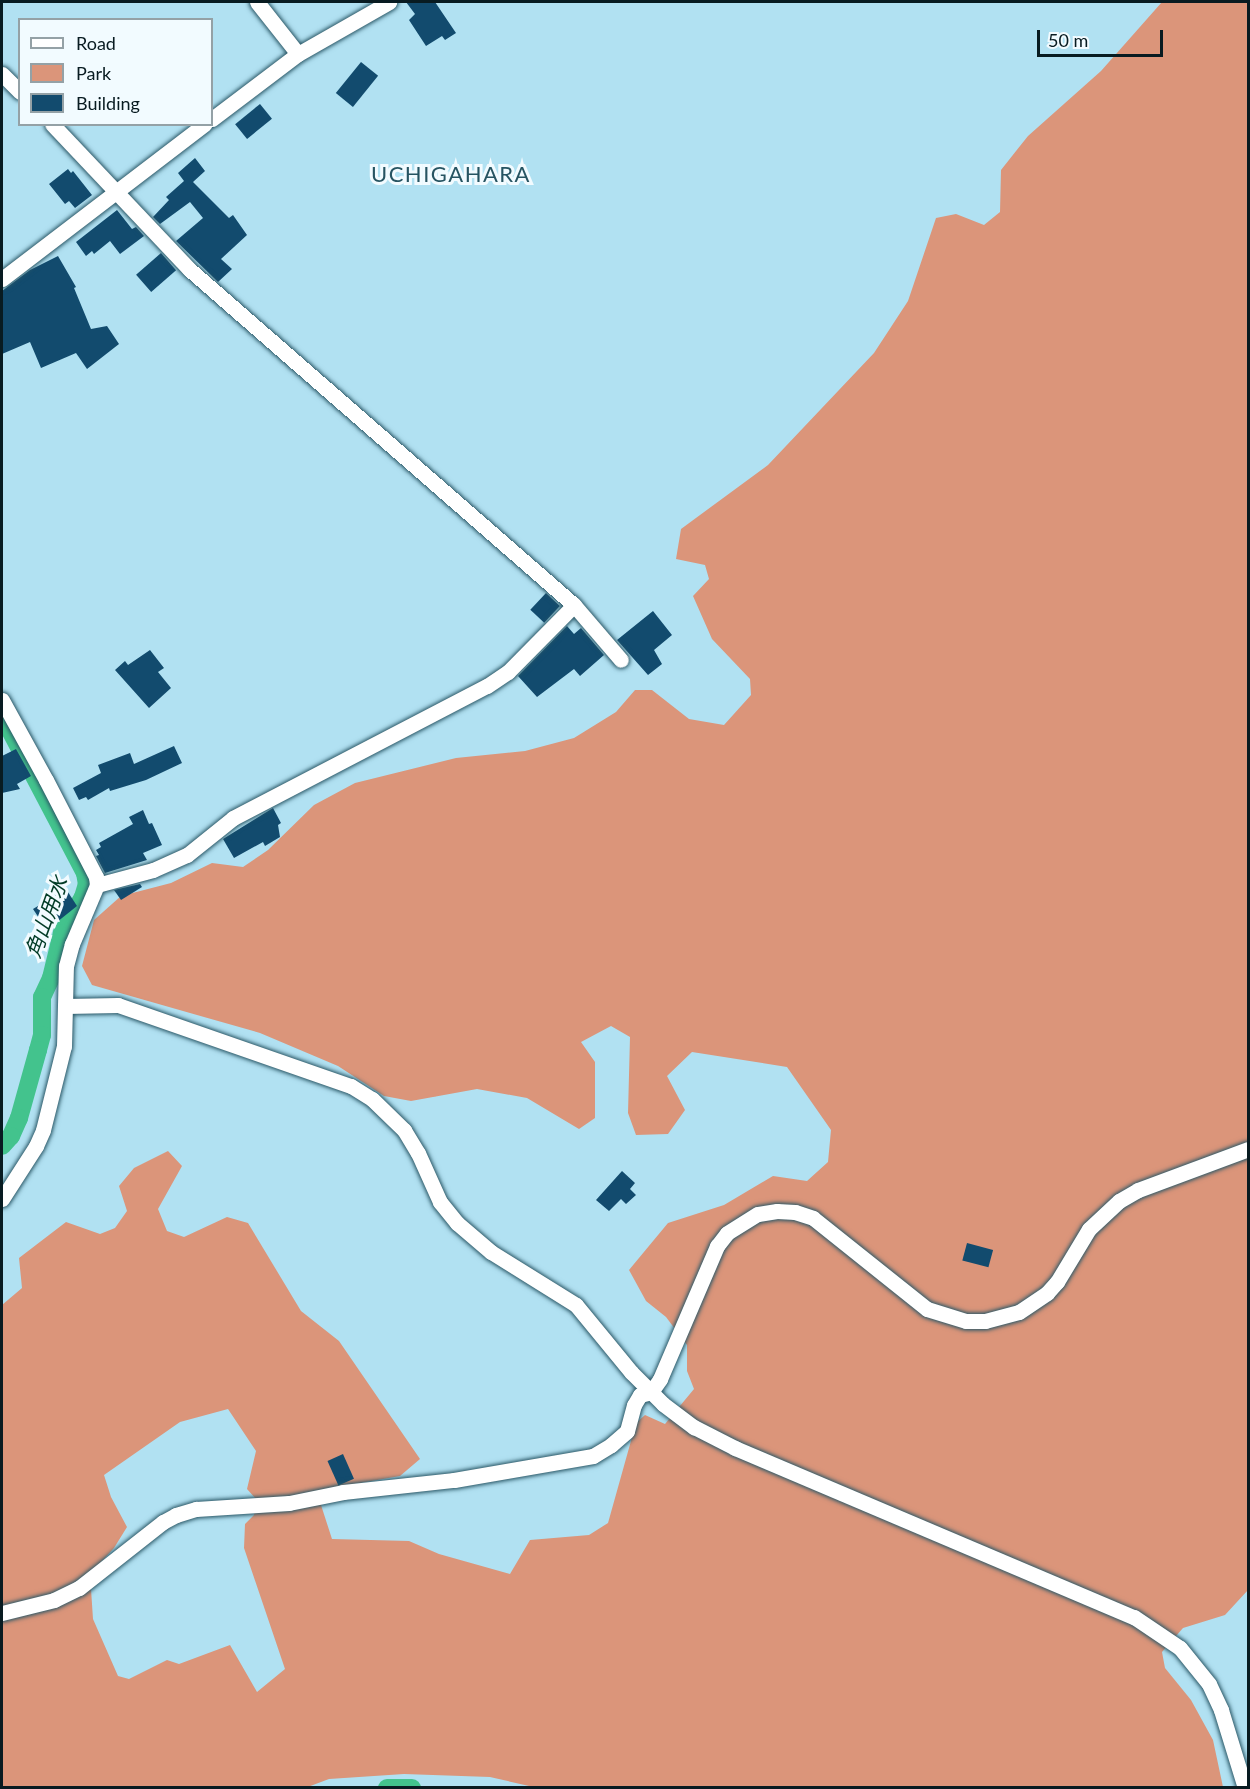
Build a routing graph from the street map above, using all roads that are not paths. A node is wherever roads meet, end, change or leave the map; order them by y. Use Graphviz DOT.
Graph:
graph roads {
  1 [pos="256,2"];
  2 [pos="389,2"];
  3 [pos="298,54"];
  4 [pos="2,74"];
  5 [pos="18,90"];
  6 [pos="213,118"];
  7 [pos="53,126"];
  8 [pos="202,126"];
  9 [pos="116,192"];
  10 [pos="2,279"];
  11 [pos="574,605"];
  12 [pos="621,660"];
  13 [pos="2,700"];
  14 [pos="97,885"];
  15 [pos="65,1006"];
  16 [pos="1248,1149"];
  17 [pos="2,1199"];
  18 [pos="651,1392"];
  19 [pos="2,1613"];
  20 [pos="1245,1788"];
  1 -- 3 [label="street"];
  2 -- 3 [label="street"];
  3 -- 6 [label="street"];
  4 -- 5 [label="street"];
  7 -- 9 [label="street"];
  8 -- 9 [label="street"];
  9 -- 10 [label="street"];
  9 -- 11 [label="street"];
  11 -- 12 [label="street"];
  11 -- 14 [label="street"];
  13 -- 14 [label="street"];
  14 -- 15 [label="street"];
  15 -- 17 [label="street"];
  15 -- 18 [label="street"];
  16 -- 18 [label="street"];
  18 -- 19 [label="street"];
  18 -- 20 [label="street"];
}
